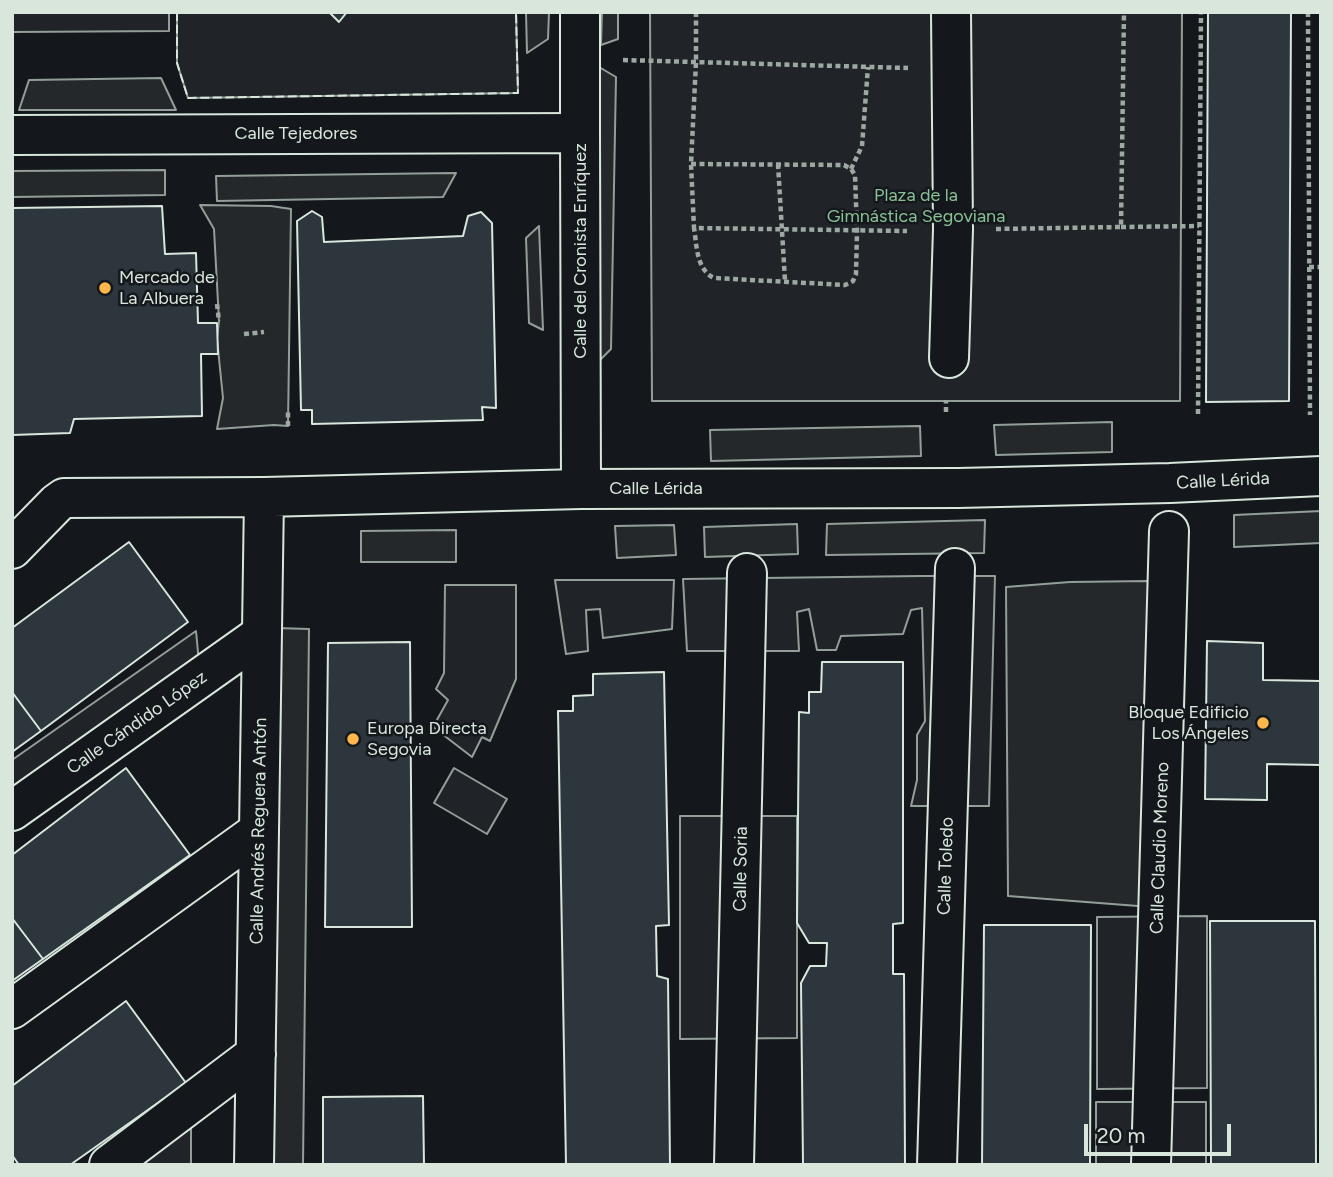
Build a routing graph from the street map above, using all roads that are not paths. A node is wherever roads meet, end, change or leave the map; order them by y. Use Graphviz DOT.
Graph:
graph roads {
  1 [pos="580,12"];
  2 [pos="951,12"];
  3 [pos="580,132"];
  4 [pos="12,135"];
  5 [pos="949,358"];
  6 [pos="1321,476"];
  7 [pos="581,489"];
  8 [pos="264,497"];
  9 [pos="1169,531"];
  10 [pos="12,549"];
  11 [pos="955,568"];
  12 [pos="747,573"];
  13 [pos="262,634"];
  14 [pos="12,811"];
  15 [pos="259,831"];
  16 [pos="12,1009"];
  17 [pos="256,1054"];
  18 [pos="109,1165"];
  19 [pos="254,1165"];
  20 [pos="734,1165"];
  21 [pos="937,1165"];
  22 [pos="1151,1165"];
  1 -- 3 [label="street, Calle del Cronista Enríquez"];
  2 -- 5 [label="street"];
  3 -- 4 [label="street, Calle Tejedores"];
  3 -- 7 [label="street, Calle del Cronista Enríquez"];
  6 -- 7 [label="street, Calle Lérida"];
  7 -- 8 [label="street, Calle Lérida"];
  8 -- 10 [label="street, Calle Lérida"];
  8 -- 13 [label="street, Calle Andrés Reguera Antón"];
  9 -- 22 [label="street, Calle Claudio Moreno"];
  11 -- 21 [label="street, Calle Toledo"];
  12 -- 20 [label="street, Calle Soria"];
  13 -- 14 [label="street, Calle Cándido López"];
  13 -- 15 [label="street, Calle Andrés Reguera Antón"];
  15 -- 16 [label="street"];
  15 -- 17 [label="street, Calle Andrés Reguera Antón"];
  17 -- 18 [label="street"];
  17 -- 19 [label="street, Calle Andrés Reguera Antón"];
}
